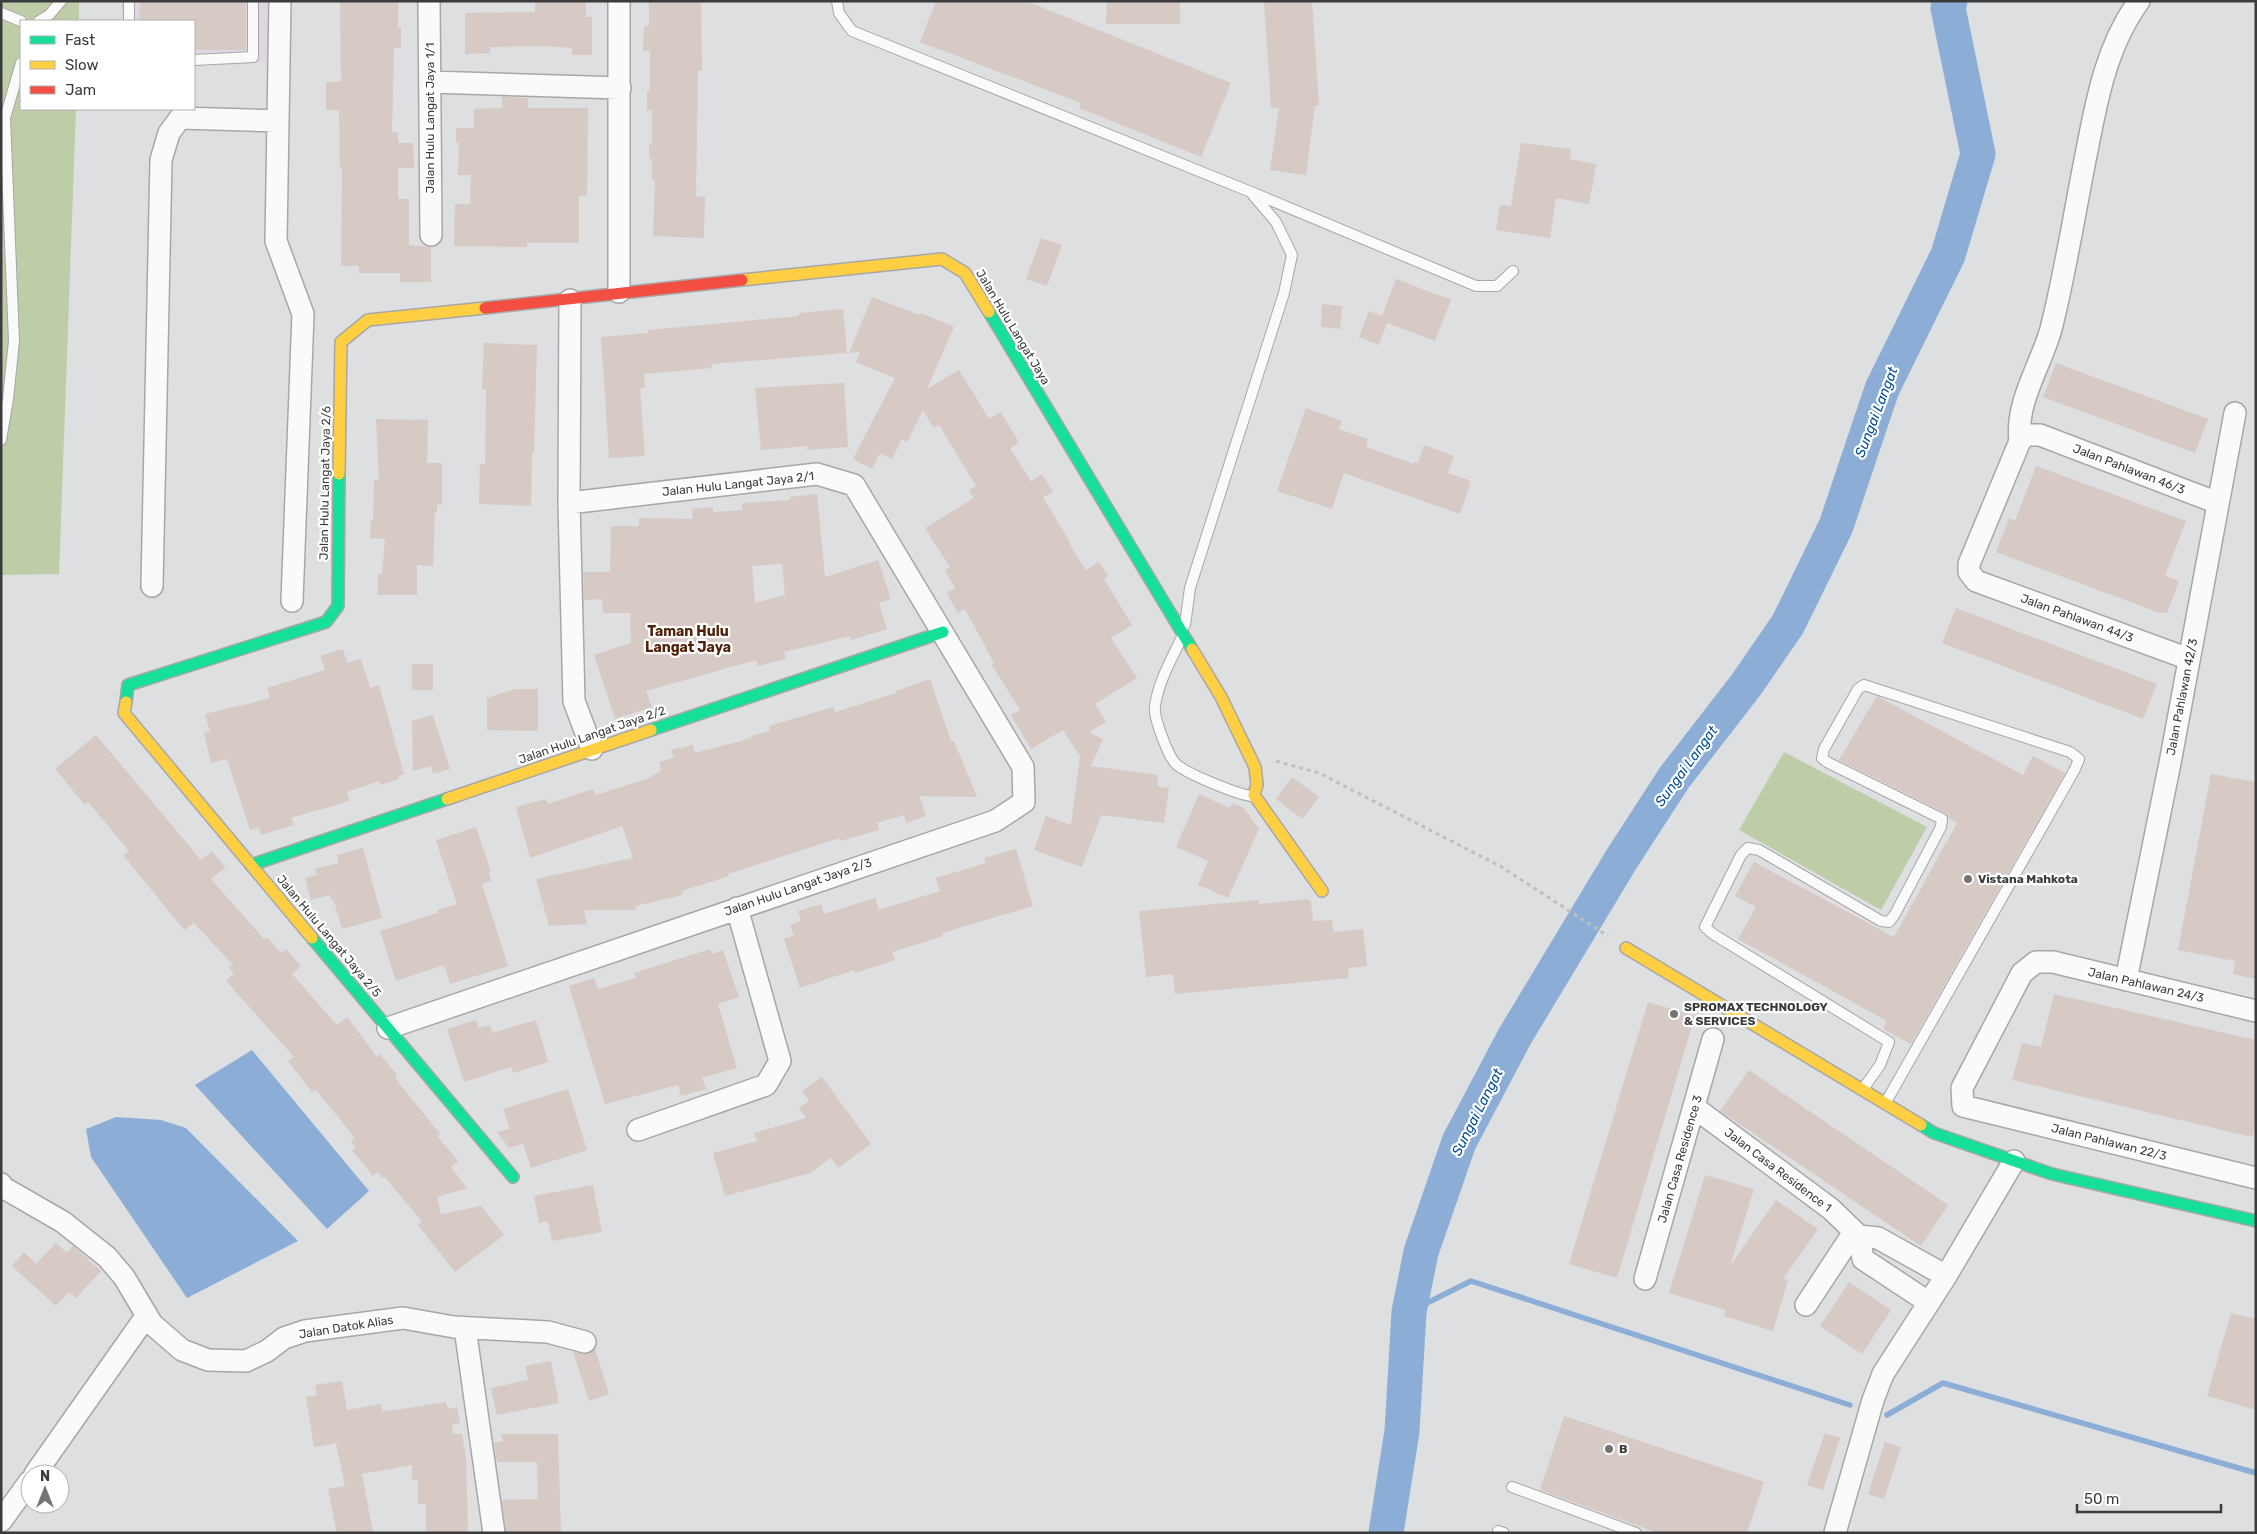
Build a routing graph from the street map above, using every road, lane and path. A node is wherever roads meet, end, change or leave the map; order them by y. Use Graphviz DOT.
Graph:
graph roads {
  1 [pos="61,1"];
  2 [pos="129,1"];
  3 [pos="253,1"];
  4 [pos="280,1"];
  5 [pos="430,1"];
  6 [pos="619,1"];
  7 [pos="837,1"];
  8 [pos="2139,1"];
  9 [pos="1,13"];
  10 [pos="20,20"];
  11 [pos="40,20"];
  12 [pos="129,20"];
  13 [pos="195,60"];
  14 [pos="20,67"];
  15 [pos="430,82"];
  16 [pos="620,88"];
  17 [pos="278,121"];
  18 [pos="1251,192"];
  19 [pos="431,235"];
  20 [pos="1512,271"];
  21 [pos="619,292"];
  22 [pos="570,300"];
  23 [pos="2235,413"];
  24 [pos="2030,438"];
  25 [pos="1,440"];
  26 [pos="569,503"];
  27 [pos="2218,503"];
  28 [pos="152,586"];
  29 [pos="292,601"];
  30 [pos="943,632"];
  31 [pos="1184,634"];
  32 [pos="2189,659"];
  33 [pos="124,713"];
  34 [pos="592,749"];
  35 [pos="1249,753"];
  36 [pos="1254,795"];
  37 [pos="251,865"];
  38 [pos="1322,891"];
  39 [pos="737,908"];
  40 [pos="1626,948"];
  41 [pos="2126,980"];
  42 [pos="2256,1011"];
  43 [pos="388,1028"];
  44 [pos="1713,1039"];
  45 [pos="1862,1090"];
  46 [pos="1886,1104"];
  47 [pos="1963,1106"];
  48 [pos="1695,1108"];
  49 [pos="638,1130"];
  50 [pos="2014,1161"];
  51 [pos="513,1178"];
  52 [pos="2256,1178"];
  53 [pos="1,1184"];
  54 [pos="2256,1221"];
  55 [pos="1857,1234"];
  56 [pos="1946,1276"];
  57 [pos="1645,1280"];
  58 [pos="1928,1302"];
  59 [pos="1806,1305"];
  60 [pos="147,1315"];
  61 [pos="465,1328"];
  62 [pos="585,1342"];
  63 [pos="42,1464"];
  64 [pos="1512,1487"];
  65 [pos="20,1495"];
  66 [pos="1,1521"];
  67 [pos="494,1533"];
  68 [pos="1636,1533"];
  69 [pos="1834,1533"];
  1 -- 11 [label="lane"];
  2 -- 12 [label="lane"];
  3 -- 13 [label="lane"];
  4 -- 17 [label="street"];
  5 -- 15 [label="street, Jalan Hulu Langat Jaya 1/1"];
  6 -- 16 [label="street"];
  7 -- 18 [label="lane"];
  8 -- 24 [label="street"];
  9 -- 10 [label="lane"];
  14 -- 25 [label="lane"];
  15 -- 16 [label="street"];
  15 -- 19 [label="street, Jalan Hulu Langat Jaya 1/1"];
  16 -- 21 [label="street"];
  17 -- 28 [label="street"];
  17 -- 29 [label="street"];
  18 -- 20 [label="lane"];
  18 -- 31 [label="lane"];
  21 -- 22 [label="street, Jalan Hulu Langat Jaya"];
  21 -- 31 [label="street, Jalan Hulu Langat Jaya"];
  22 -- 26 [label="street"];
  22 -- 33 [label="street, Jalan Hulu Langat Jaya 2/6"];
  23 -- 27 [label="street, Jalan Pahlawan 42/3"];
  24 -- 27 [label="street, Jalan Pahlawan 46/3"];
  24 -- 32 [label="street, Jalan Pahlawan 44/3"];
  26 -- 30 [label="street, Jalan Hulu Langat Jaya 2/1"];
  26 -- 34 [label="street"];
  27 -- 32 [label="street, Jalan Pahlawan 42/3"];
  30 -- 34 [label="street, Jalan Hulu Langat Jaya 2/2"];
  30 -- 39 [label="street, Jalan Hulu Langat Jaya 2/3"];
  31 -- 35 [label="street, Jalan Hulu Langat Jaya"];
  31 -- 36 [label="lane"];
  32 -- 41 [label="street, Jalan Pahlawan 42/3"];
  33 -- 37 [label="street, Jalan Hulu Langat Jaya 2/5"];
  34 -- 37 [label="street, Jalan Hulu Langat Jaya 2/2"];
  35 -- 36 [label="street, Jalan Hulu Langat Jaya"];
  35 -- 40 [label="path"];
  36 -- 38 [label="street"];
  37 -- 43 [label="street, Jalan Hulu Langat Jaya 2/5"];
  39 -- 43 [label="street, Jalan Hulu Langat Jaya 2/3"];
  39 -- 49 [label="street"];
  40 -- 45 [label="street"];
  41 -- 42 [label="street, Jalan Pahlawan 24/3"];
  41 -- 47 [label="street, Jalan Pahlawan 24/3"];
  43 -- 51 [label="street, Jalan Hulu Langat Jaya 2/5"];
  44 -- 48 [label="street, Jalan Casa Residence 3"];
  45 -- 46 [label="street"];
  45 -- 46 [label="lane"];
  46 -- 50 [label="street"];
  47 -- 52 [label="street, Jalan Pahlawan 22/3"];
  48 -- 55 [label="street, Jalan Casa Residence 1"];
  48 -- 57 [label="street, Jalan Casa Residence 3"];
  50 -- 54 [label="street"];
  50 -- 56 [label="street"];
  53 -- 60 [label="street, Jalan Datok Alias"];
  55 -- 56 [label="street"];
  55 -- 58 [label="street"];
  55 -- 59 [label="street"];
  56 -- 58 [label="street"];
  58 -- 69 [label="street"];
  60 -- 61 [label="street, Jalan Datok Alias"];
  60 -- 63 [label="street"];
  61 -- 62 [label="street, Jalan Datok Alias"];
  61 -- 67 [label="street"];
  64 -- 68 [label="lane"];
  65 -- 66 [label="street"];
}
